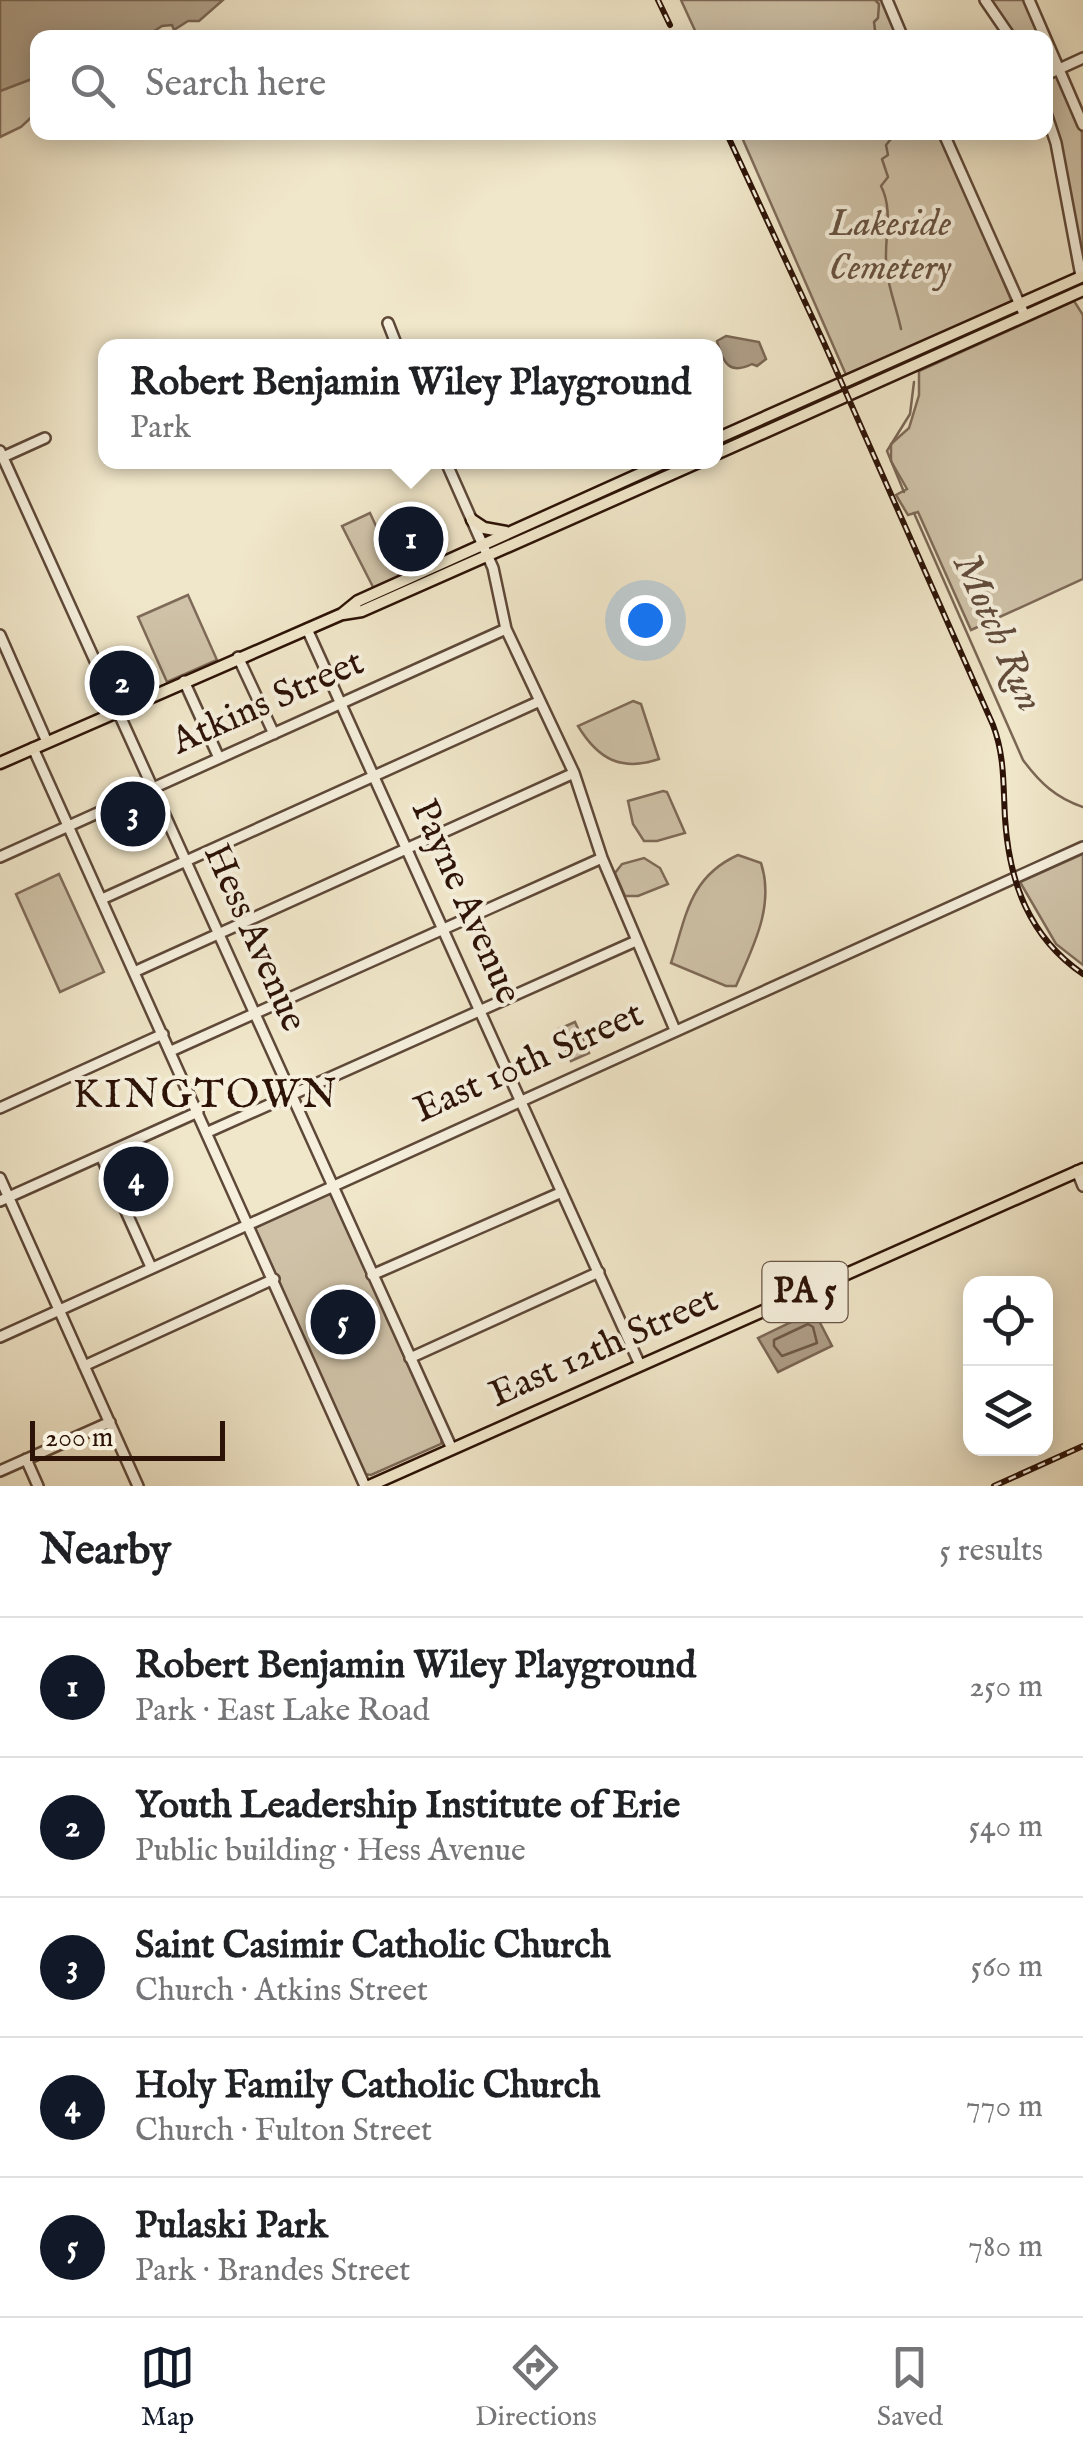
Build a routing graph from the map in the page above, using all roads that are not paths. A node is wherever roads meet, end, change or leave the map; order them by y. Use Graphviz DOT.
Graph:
graph roads {
  1 [pos="887,0"];
  2 [pos="985,0"];
  3 [pos="1028,0"];
  4 [pos="900,30"];
  5 [pos="1005,30"];
  6 [pos="1041,30"];
  7 [pos="1053,56"];
  8 [pos="1083,58"];
  9 [pos="1059,69"];
  10 [pos="1053,72"];
  11 [pos="1083,126"];
  12 [pos="1053,134"];
  13 [pos="947,140"];
  14 [pos="1080,277"];
  15 [pos="1082,294"];
  16 [pos="1019,304"];
  17 [pos="1025,316"];
  18 [pos="388,323"];
  19 [pos="395,339"];
  20 [pos="723,436"];
  21 [pos="44,438"];
  22 [pos="723,451"];
  23 [pos="2,460"];
  24 [pos="449,469"];
  25 [pos="650,469"];
  26 [pos="682,469"];
  27 [pos="472,520"];
  28 [pos="507,532"];
  29 [pos="482,543"];
  30 [pos="488,555"];
  31 [pos="342,614"];
  32 [pos="306,628"];
  33 [pos="506,628"];
  34 [pos="0,635"];
  35 [pos="238,657"];
  36 [pos="184,681"];
  37 [pos="540,701"];
  38 [pos="341,703"];
  39 [pos="117,711"];
  40 [pos="274,734"];
  41 [pos="47,742"];
  42 [pos="33,748"];
  43 [pos="219,758"];
  44 [pos="0,763"];
  45 [pos="574,773"];
  46 [pos="375,775"];
  47 [pos="153,788"];
  48 [pos="69,826"];
  49 [pos="1083,847"];
  50 [pos="408,848"];
  51 [pos="0,858"];
  52 [pos="602,858"];
  53 [pos="186,861"];
  54 [pos="102,899"];
  55 [pos="444,928"];
  56 [pos="219,934"];
  57 [pos="636,941"];
  58 [pos="134,972"];
  59 [pos="481,1010"];
  60 [pos="255,1014"];
  61 [pos="675,1030"];
  62 [pos="163,1034"];
  63 [pos="171,1051"];
  64 [pos="291,1095"];
  65 [pos="521,1100"];
  66 [pos="0,1108"];
  67 [pos="198,1112"];
  68 [pos="208,1132"];
  69 [pos="101,1156"];
  70 [pos="1080,1170"];
  71 [pos="0,1178"];
  72 [pos="332,1185"];
  73 [pos="1083,1186"];
  74 [pos="562,1192"];
  75 [pos="4,1199"];
  76 [pos="249,1223"];
  77 [pos="151,1267"];
  78 [pos="599,1272"];
  79 [pos="372,1275"];
  80 [pos="274,1279"];
  81 [pos="59,1310"];
  82 [pos="0,1336"];
  83 [pos="410,1358"];
  84 [pos="640,1365"];
  85 [pos="84,1366"];
  86 [pos="110,1422"];
  87 [pos="452,1449"];
  88 [pos="26,1459"];
  89 [pos="0,1471"];
  90 [pos="38,1486"];
  91 [pos="138,1486"];
  92 [pos="367,1486"];
  1 -- 4 [label="street"];
  2 -- 5 [label="street"];
  3 -- 6 [label="street"];
  7 -- 9 [label="street"];
  8 -- 9 [label="street"];
  9 -- 10 [label="street"];
  9 -- 11 [label="street"];
  12 -- 14 [label="street"];
  13 -- 16 [label="street"];
  14 -- 15 [label="street"];
  14 -- 16 [label="main road"];
  15 -- 17 [label="main road"];
  16 -- 17 [label="street"];
  16 -- 20 [label="main road"];
  17 -- 22 [label="main road"];
  18 -- 19 [label="street"];
  21 -- 23 [label="street"];
  23 -- 39 [label="street, Hess Avenue"];
  24 -- 27 [label="street"];
  25 -- 28 [label="main road"];
  26 -- 30 [label="main road"];
  27 -- 28 [label="main road"];
  27 -- 29 [label="street"];
  28 -- 29 [label="main road"];
  29 -- 30 [label="street"];
  29 -- 31 [label="main road"];
  30 -- 31 [label="main road"];
  30 -- 33 [label="street"];
  31 -- 32 [label="main road"];
  32 -- 35 [label="main road"];
  32 -- 38 [label="street, Payne Avenue"];
  33 -- 37 [label="street"];
  33 -- 38 [label="street, Atkins Street"];
  34 -- 41 [label="street"];
  35 -- 36 [label="main road"];
  35 -- 40 [label="street"];
  36 -- 39 [label="main road"];
  36 -- 43 [label="street"];
  37 -- 45 [label="street"];
  37 -- 46 [label="street"];
  38 -- 40 [label="street, Atkins Street"];
  38 -- 46 [label="street, Payne Avenue"];
  39 -- 41 [label="main road"];
  39 -- 47 [label="street, Hess Avenue"];
  40 -- 43 [label="street, Atkins Street"];
  41 -- 42 [label="main road"];
  42 -- 44 [label="main road"];
  42 -- 48 [label="street"];
  43 -- 47 [label="street, Atkins Street"];
  45 -- 50 [label="street"];
  45 -- 52 [label="street"];
  46 -- 50 [label="street, Payne Avenue"];
  46 -- 53 [label="street"];
  47 -- 48 [label="street, Atkins Street"];
  47 -- 53 [label="street, Hess Avenue"];
  48 -- 51 [label="street, Atkins Street"];
  48 -- 54 [label="street"];
  49 -- 61 [label="street, East 10th Street"];
  50 -- 55 [label="street, Payne Avenue"];
  50 -- 56 [label="street"];
  52 -- 55 [label="street"];
  52 -- 57 [label="street"];
  53 -- 54 [label="street"];
  53 -- 56 [label="street, Hess Avenue"];
  54 -- 58 [label="street"];
  55 -- 59 [label="street, Payne Avenue"];
  55 -- 60 [label="street"];
  56 -- 58 [label="street"];
  56 -- 60 [label="street, Hess Avenue"];
  57 -- 59 [label="street"];
  57 -- 61 [label="street"];
  58 -- 62 [label="street"];
  59 -- 64 [label="street"];
  59 -- 65 [label="street, Payne Avenue"];
  60 -- 63 [label="street"];
  60 -- 64 [label="street, Hess Avenue"];
  61 -- 65 [label="street, East 10th Street"];
  62 -- 63 [label="street"];
  62 -- 66 [label="street"];
  63 -- 67 [label="street"];
  64 -- 68 [label="street"];
  64 -- 72 [label="street, Hess Avenue"];
  65 -- 72 [label="street, East 10th Street"];
  65 -- 74 [label="street, Payne Avenue"];
  67 -- 68 [label="street"];
  67 -- 69 [label="street"];
  68 -- 76 [label="street"];
  69 -- 75 [label="street"];
  69 -- 77 [label="street"];
  70 -- 73 [label="street"];
  70 -- 84 [label="main road, East 12th Street / PA 5"];
  71 -- 75 [label="street"];
  72 -- 76 [label="street, East 10th Street"];
  72 -- 79 [label="street, Hess Avenue"];
  74 -- 78 [label="street, Payne Avenue"];
  74 -- 79 [label="street"];
  75 -- 81 [label="street"];
  76 -- 77 [label="street, East 10th Street"];
  76 -- 80 [label="street"];
  77 -- 81 [label="street, East 10th Street"];
  78 -- 83 [label="street"];
  78 -- 84 [label="street, Payne Avenue"];
  79 -- 83 [label="street, Hess Avenue"];
  80 -- 85 [label="street"];
  80 -- 92 [label="street"];
  81 -- 82 [label="street, East 10th Street"];
  81 -- 85 [label="street"];
  83 -- 87 [label="street, Hess Avenue"];
  84 -- 87 [label="main road, East 12th Street / PA 5"];
  85 -- 86 [label="street"];
  86 -- 88 [label="street"];
  86 -- 91 [label="street"];
  87 -- 92 [label="main road, East 12th Street / PA 5"];
  88 -- 89 [label="street"];
  88 -- 90 [label="street"];
}
